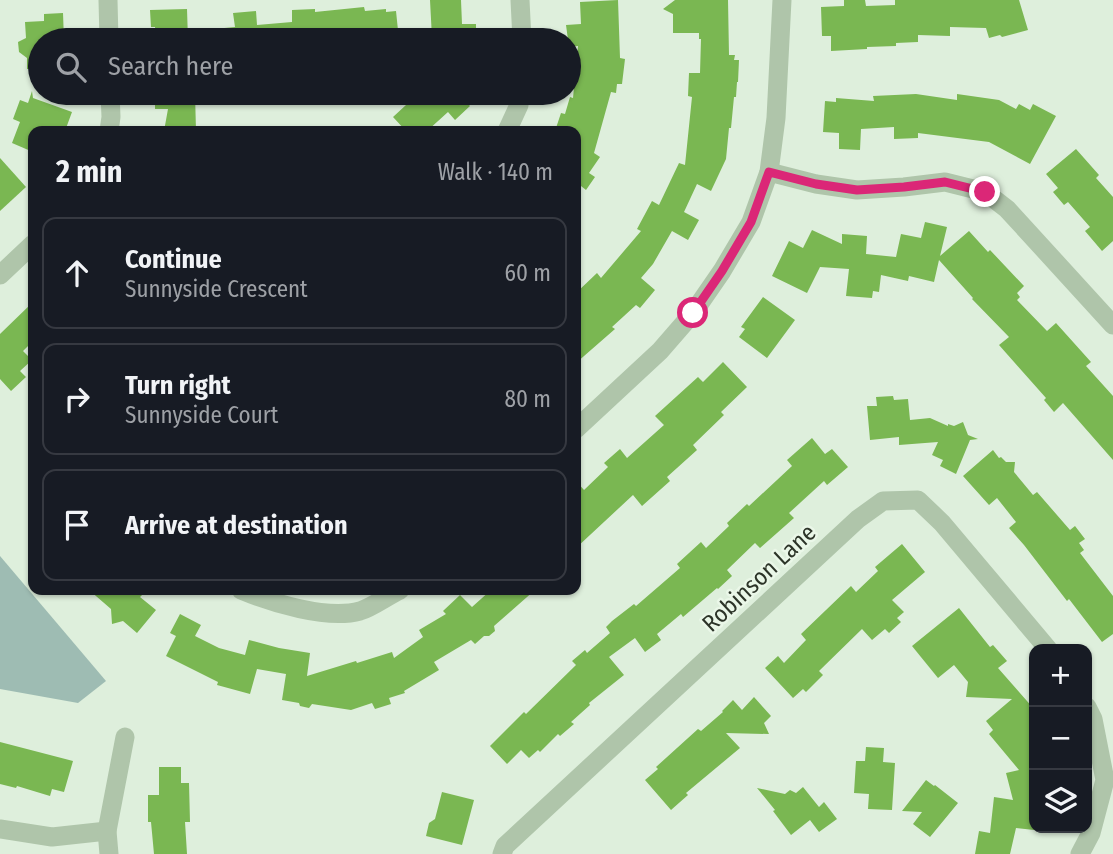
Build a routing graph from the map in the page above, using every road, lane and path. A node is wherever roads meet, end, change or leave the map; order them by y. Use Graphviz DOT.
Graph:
graph roads {
  1 [pos="108,0"];
  2 [pos="520,0"];
  3 [pos="782,0"];
  4 [pos="109,28"];
  5 [pos="521,28"];
  6 [pos="110,105"];
  7 [pos="519,105"];
  8 [pos="110,126"];
  9 [pos="509,126"];
  10 [pos="769,172"];
  11 [pos="28,249"];
  12 [pos="0,275"];
  13 [pos="1113,326"];
  14 [pos="581,424"];
  15 [pos="256,595"];
  16 [pos="390,595"];
  17 [pos="1044,644"];
  18 [pos="1092,717"];
  19 [pos="125,737"];
  20 [pos="0,829"];
  21 [pos="107,831"];
  22 [pos="109,854"];
  23 [pos="502,854"];
  24 [pos="1080,854"];
  1 -- 4 [label="street"];
  2 -- 5 [label="street"];
  3 -- 10 [label="street"];
  6 -- 8 [label="street"];
  7 -- 9 [label="street"];
  10 -- 13 [label="street"];
  10 -- 14 [label="street"];
  11 -- 12 [label="street"];
  15 -- 16 [label="street"];
  17 -- 23 [label="street, Robinson Lane"];
  18 -- 24 [label="street"];
  19 -- 21 [label="street"];
  20 -- 21 [label="street"];
  21 -- 22 [label="street"];
}
